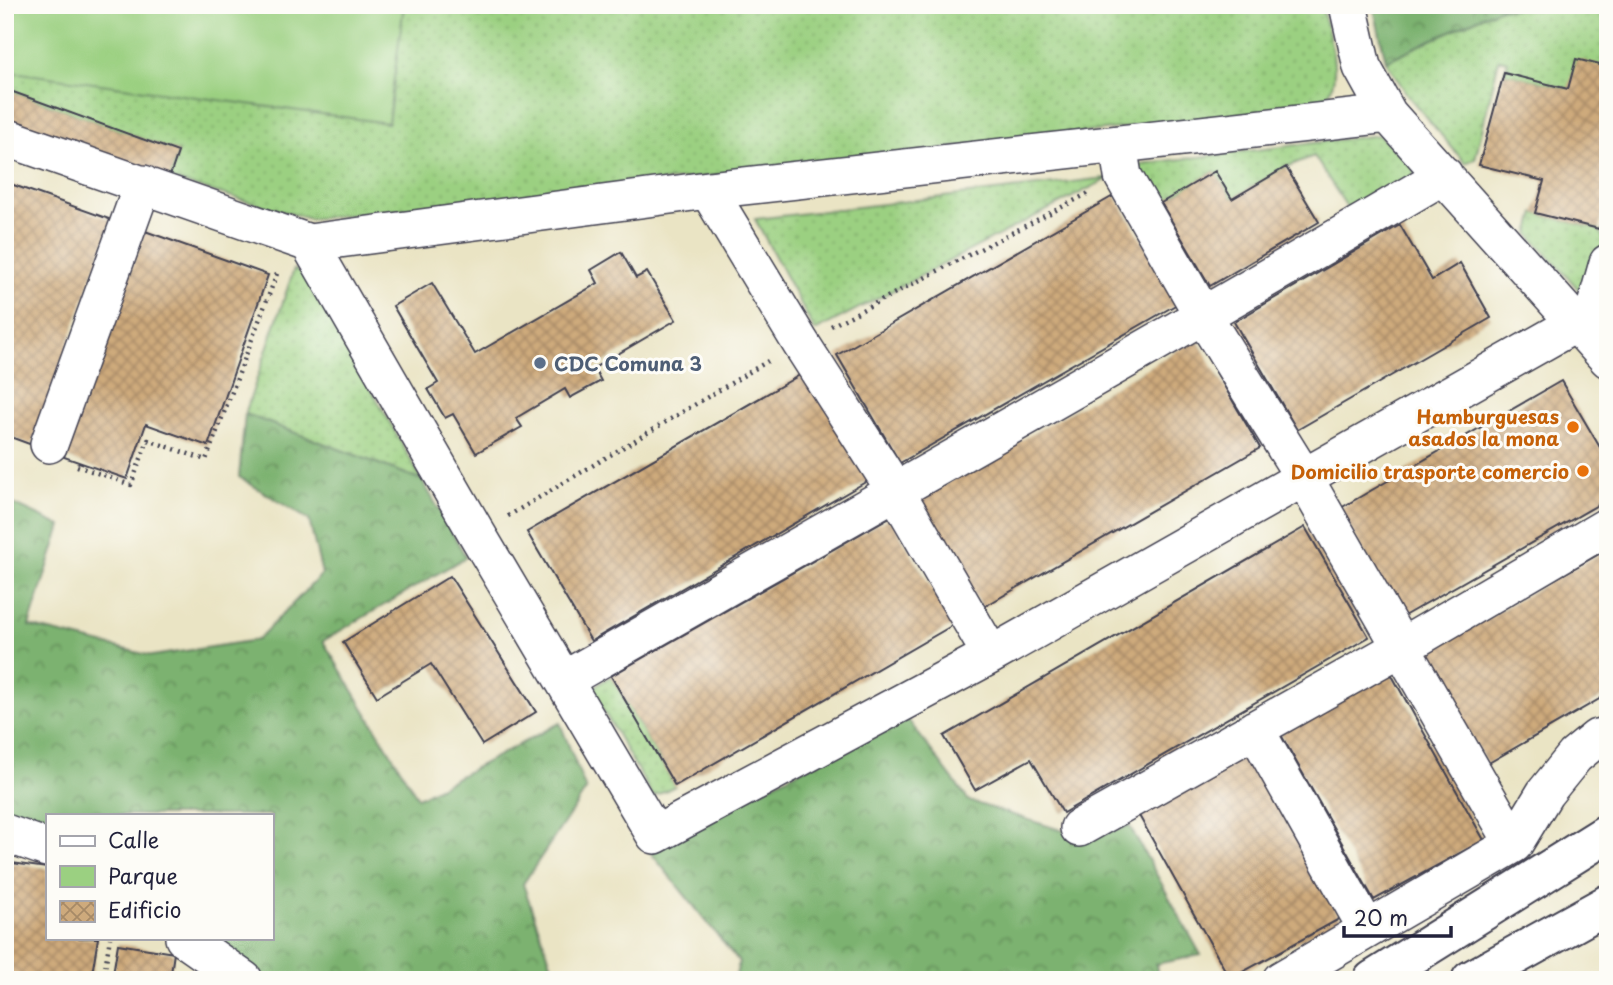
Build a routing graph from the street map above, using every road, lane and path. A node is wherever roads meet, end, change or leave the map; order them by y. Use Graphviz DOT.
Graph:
graph roads {
  1 [pos="1348,5"];
  2 [pos="1388,114"];
  3 [pos="5,137"];
  4 [pos="1118,145"];
  5 [pos="1444,175"];
  6 [pos="143,184"];
  7 [pos="708,191"];
  8 [pos="300,239"];
  9 [pos="1608,263"];
  10 [pos="1204,317"];
  11 [pos="1576,324"];
  12 [pos="1608,359"];
  13 [pos="49,444"];
  14 [pos="1303,476"];
  15 [pos="895,490"];
  16 [pos="1608,526"];
  17 [pos="1400,648"];
  18 [pos="991,655"];
  19 [pos="564,680"];
  20 [pos="1255,729"];
  21 [pos="1608,736"];
  22 [pos="1079,828"];
  23 [pos="5,833"];
  24 [pos="1608,833"];
  25 [pos="1514,844"];
  26 [pos="46,848"];
  27 [pos="1608,904"];
  28 [pos="1367,929"];
  29 [pos="110,940"];
  30 [pos="187,940"];
  31 [pos="103,980"];
  32 [pos="244,980"];
  33 [pos="1281,980"];
  34 [pos="1373,980"];
  35 [pos="1471,980"];
  1 -- 2 [label="street"];
  2 -- 4 [label="street"];
  2 -- 5 [label="street"];
  3 -- 6 [label="street"];
  4 -- 7 [label="street"];
  4 -- 10 [label="street"];
  5 -- 10 [label="street"];
  5 -- 11 [label="street"];
  6 -- 8 [label="street"];
  6 -- 13 [label="street"];
  7 -- 8 [label="street"];
  7 -- 15 [label="street"];
  8 -- 13 [label="path"];
  8 -- 19 [label="street"];
  9 -- 11 [label="street"];
  10 -- 14 [label="street"];
  10 -- 15 [label="street"];
  11 -- 12 [label="street"];
  11 -- 14 [label="street"];
  14 -- 17 [label="street"];
  14 -- 18 [label="street"];
  15 -- 18 [label="street"];
  15 -- 19 [label="street"];
  16 -- 17 [label="street"];
  17 -- 20 [label="street"];
  17 -- 25 [label="street"];
  18 -- 19 [label="street"];
  20 -- 22 [label="street"];
  20 -- 28 [label="street"];
  21 -- 25 [label="street"];
  23 -- 26 [label="street"];
  24 -- 34 [label="main road"];
  25 -- 28 [label="street"];
  27 -- 35 [label="main road"];
  28 -- 33 [label="street"];
  29 -- 31 [label="path"];
  30 -- 32 [label="street"];
}
